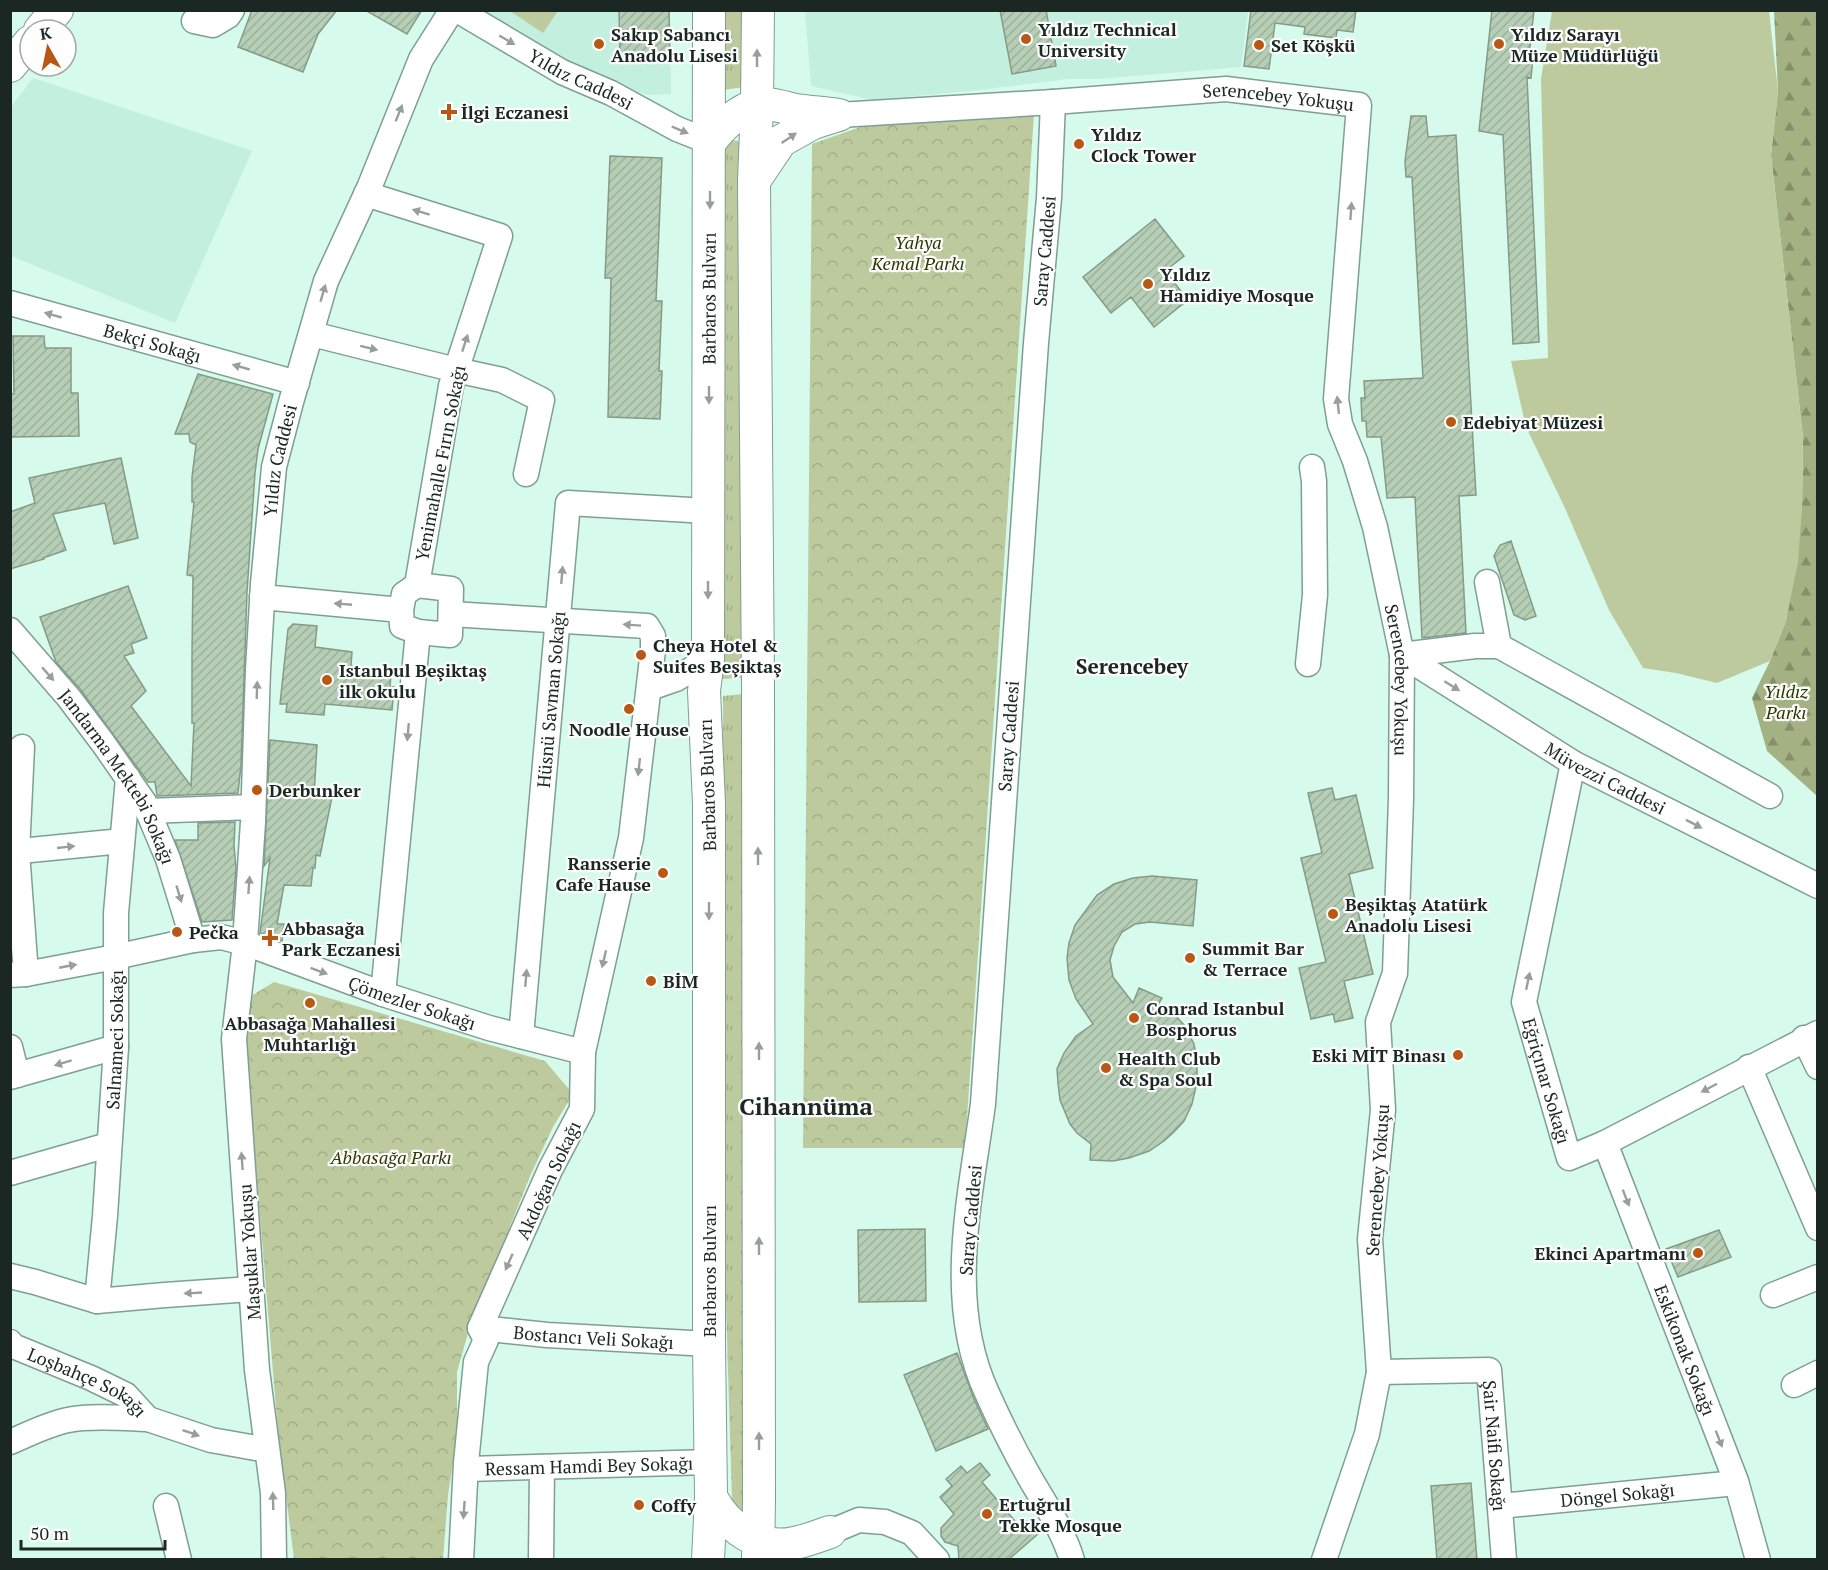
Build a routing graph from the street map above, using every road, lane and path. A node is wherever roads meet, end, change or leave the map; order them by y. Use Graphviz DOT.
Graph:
graph roads {
  1 [pos="232,10"];
  2 [pos="452,10"];
  3 [pos="457,10"];
  4 [pos="709,10"];
  5 [pos="758,10"];
  6 [pos="194,21"];
  7 [pos="1053,102"];
  8 [pos="757,105"];
  9 [pos="839,114"];
  10 [pos="710,142"];
  11 [pos="754,181"];
  12 [pos="366,194"];
  13 [pos="10,303"];
  14 [pos="312,334"];
  15 [pos="456,370"];
  16 [pos="297,383"];
  17 [pos="1312,467"];
  18 [pos="526,474"];
  19 [pos="708,511"];
  20 [pos="1487,582"];
  21 [pos="417,585"];
  22 [pos="262,597"];
  23 [pos="401,610"];
  24 [pos="451,614"];
  25 [pos="558,620"];
  26 [pos="10,630"];
  27 [pos="418,632"];
  28 [pos="1500,646"];
  29 [pos="1402,655"];
  30 [pos="708,659"];
  31 [pos="1308,664"];
  32 [pos="650,688"];
  33 [pos="22,747"];
  34 [pos="1573,763"];
  35 [pos="128,778"];
  36 [pos="1770,796"];
  37 [pos="253,807"];
  38 [pos="148,812"];
  39 [pos="122,841"];
  40 [pos="14,852"];
  41 [pos="1818,886"];
  42 [pos="193,940"];
  43 [pos="245,943"];
  44 [pos="115,957"];
  45 [pos="18,975"];
  46 [pos="383,994"];
  47 [pos="521,1036"];
  48 [pos="1811,1036"];
  49 [pos="10,1047"];
  50 [pos="116,1047"];
  51 [pos="584,1052"];
  52 [pos="1818,1067"];
  53 [pos="1749,1068"];
  54 [pos="14,1076"];
  55 [pos="1605,1143"];
  56 [pos="108,1144"];
  57 [pos="10,1173"];
  58 [pos="1818,1228"];
  59 [pos="10,1276"];
  60 [pos="1818,1277"];
  61 [pos="251,1289"];
  62 [pos="1773,1295"];
  63 [pos="97,1301"];
  64 [pos="480,1328"];
  65 [pos="10,1342"];
  66 [pos="709,1344"];
  67 [pos="1379,1372"];
  68 [pos="1818,1373"];
  69 [pos="1794,1385"];
  70 [pos="148,1419"];
  71 [pos="10,1443"];
  72 [pos="267,1450"];
  73 [pos="711,1462"];
  74 [pos="542,1467"];
  75 [pos="467,1469"];
  76 [pos="1736,1483"];
  77 [pos="711,1497"];
  78 [pos="759,1500"];
  79 [pos="166,1506"];
  80 [pos="1500,1506"];
  81 [pos="830,1532"];
  82 [pos="758,1550"];
  83 [pos="179,1560"];
  84 [pos="274,1560"];
  85 [pos="461,1560"];
  86 [pos="541,1560"];
  87 [pos="708,1560"];
  88 [pos="937,1560"];
  89 [pos="1071,1560"];
  90 [pos="1324,1560"];
  91 [pos="1504,1560"];
  92 [pos="1758,1560"];
  1 -- 6 [label="street"];
  12 -- 2 [label="street, Yıldız Caddesi, one-way"];
  3 -- 10 [label="street, Yıldız Caddesi, one-way"];
  4 -- 10 [label="main road, Barbaros Bulvarı"];
  8 -- 5 [label="main road, one-way"];
  7 -- 9 [label="street"];
  29 -- 7 [label="street, Serencebey Yokuşu, one-way"];
  7 -- 89 [label="street, Saray Caddesi"];
  8 -- 9 [label="main road"];
  8 -- 10 [label="main road"];
  8 -- 11 [label="main road"];
  11 -- 9 [label="main road, one-way"];
  10 -- 19 [label="main road, Barbaros Bulvarı, one-way"];
  78 -- 11 [label="main road, one-way"];
  14 -- 12 [label="street, Yıldız Caddesi, one-way"];
  15 -- 12 [label="street, Yenimahalle Fırın Sokağı, one-way"];
  16 -- 13 [label="street, Bekçi Sokağı, one-way"];
  14 -- 15 [label="street, one-way"];
  14 -- 16 [label="street, Yıldız Caddesi"];
  15 -- 18 [label="street"];
  15 -- 21 [label="street, Yenimahalle Fırın Sokağı"];
  16 -- 22 [label="street, Yıldız Caddesi"];
  17 -- 31 [label="street"];
  25 -- 19 [label="street, Hüsnü Savman Sokağı, one-way"];
  19 -- 30 [label="main road, Barbaros Bulvarı, one-way"];
  20 -- 28 [label="street"];
  21 -- 23 [label="street"];
  21 -- 24 [label="street"];
  23 -- 22 [label="street, one-way"];
  37 -- 22 [label="street, Yıldız Caddesi, one-way"];
  23 -- 27 [label="street"];
  24 -- 25 [label="street"];
  24 -- 27 [label="street"];
  32 -- 25 [label="street, Akdoğan Sokağı, one-way"];
  47 -- 25 [label="street, Hüsnü Savman Sokağı, one-way"];
  26 -- 35 [label="street, Jandarma Mektebi Sokağı, one-way"];
  27 -- 46 [label="street, one-way"];
  28 -- 29 [label="street"];
  28 -- 36 [label="street"];
  29 -- 34 [label="street, Müvezzi Caddesi, one-way"];
  29 -- 67 [label="street, Serencebey Yokuşu"];
  30 -- 32 [label="street"];
  30 -- 66 [label="main road, Barbaros Bulvarı, one-way"];
  32 -- 51 [label="street, Akdoğan Sokağı, one-way"];
  33 -- 40 [label="street"];
  34 -- 41 [label="street, Müvezzi Caddesi, one-way"];
  55 -- 34 [label="street, Eğriçınar Sokağı, one-way"];
  35 -- 38 [label="street, Jandarma Mektebi Sokağı"];
  35 -- 39 [label="street, Salnameci Sokağı"];
  37 -- 38 [label="street"];
  43 -- 37 [label="street, Yıldız Caddesi, one-way"];
  38 -- 42 [label="street, Jandarma Mektebi Sokağı, one-way"];
  40 -- 39 [label="street, one-way"];
  39 -- 44 [label="street, Salnameci Sokağı"];
  40 -- 45 [label="street"];
  42 -- 43 [label="street, Çömezler Sokağı"];
  42 -- 44 [label="street, Çömezler Sokağı"];
  43 -- 46 [label="street, Çömezler Sokağı, one-way"];
  61 -- 43 [label="street, Maşuklar Yokuşu, one-way"];
  45 -- 44 [label="street, Çömezler Sokağı, one-way"];
  44 -- 50 [label="street, Salnameci Sokağı"];
  46 -- 47 [label="street, Çömezler Sokağı"];
  47 -- 51 [label="street, Çömezler Sokağı"];
  48 -- 52 [label="street"];
  48 -- 53 [label="street, Eğriçınar Sokağı"];
  49 -- 54 [label="street"];
  50 -- 54 [label="street, one-way"];
  50 -- 56 [label="street, Salnameci Sokağı"];
  51 -- 64 [label="street, Akdoğan Sokağı, one-way"];
  53 -- 55 [label="street, Eğriçınar Sokağı, one-way"];
  53 -- 58 [label="street"];
  55 -- 76 [label="street, Eskikonak Sokağı, one-way"];
  56 -- 57 [label="street"];
  56 -- 63 [label="street, Salnameci Sokağı"];
  59 -- 63 [label="street"];
  60 -- 62 [label="street"];
  61 -- 63 [label="street, one-way"];
  61 -- 72 [label="street, Maşuklar Yokuşu"];
  64 -- 66 [label="street, Bostancı Veli Sokağı"];
  64 -- 75 [label="street, Akdoğan Sokağı"];
  65 -- 70 [label="street, Loşbahçe Sokağı"];
  66 -- 73 [label="main road, Barbaros Bulvarı"];
  67 -- 80 [label="street, Şair Naifi Sokağı"];
  67 -- 90 [label="street, Serencebey Yokuşu"];
  68 -- 69 [label="street"];
  70 -- 71 [label="street"];
  70 -- 72 [label="street, Loşbahçe Sokağı, one-way"];
  84 -- 72 [label="street, Maşuklar Yokuşu, one-way"];
  73 -- 74 [label="street, Ressam Hamdi Bey Sokağı"];
  73 -- 77 [label="main road, Barbaros Bulvarı"];
  74 -- 75 [label="street, Ressam Hamdi Bey Sokağı"];
  74 -- 86 [label="street"];
  75 -- 85 [label="street, Akdoğan Sokağı, one-way"];
  76 -- 80 [label="street, Döngel Sokağı"];
  76 -- 92 [label="street, Eskikonak Sokağı"];
  77 -- 82 [label="main road"];
  77 -- 87 [label="main road, Barbaros Bulvarı"];
  78 -- 81 [label="main road"];
  78 -- 82 [label="main road"];
  79 -- 83 [label="street"];
  80 -- 91 [label="street, Şair Naifi Sokağı"];
  81 -- 82 [label="main road"];
  81 -- 88 [label="street"];
}
